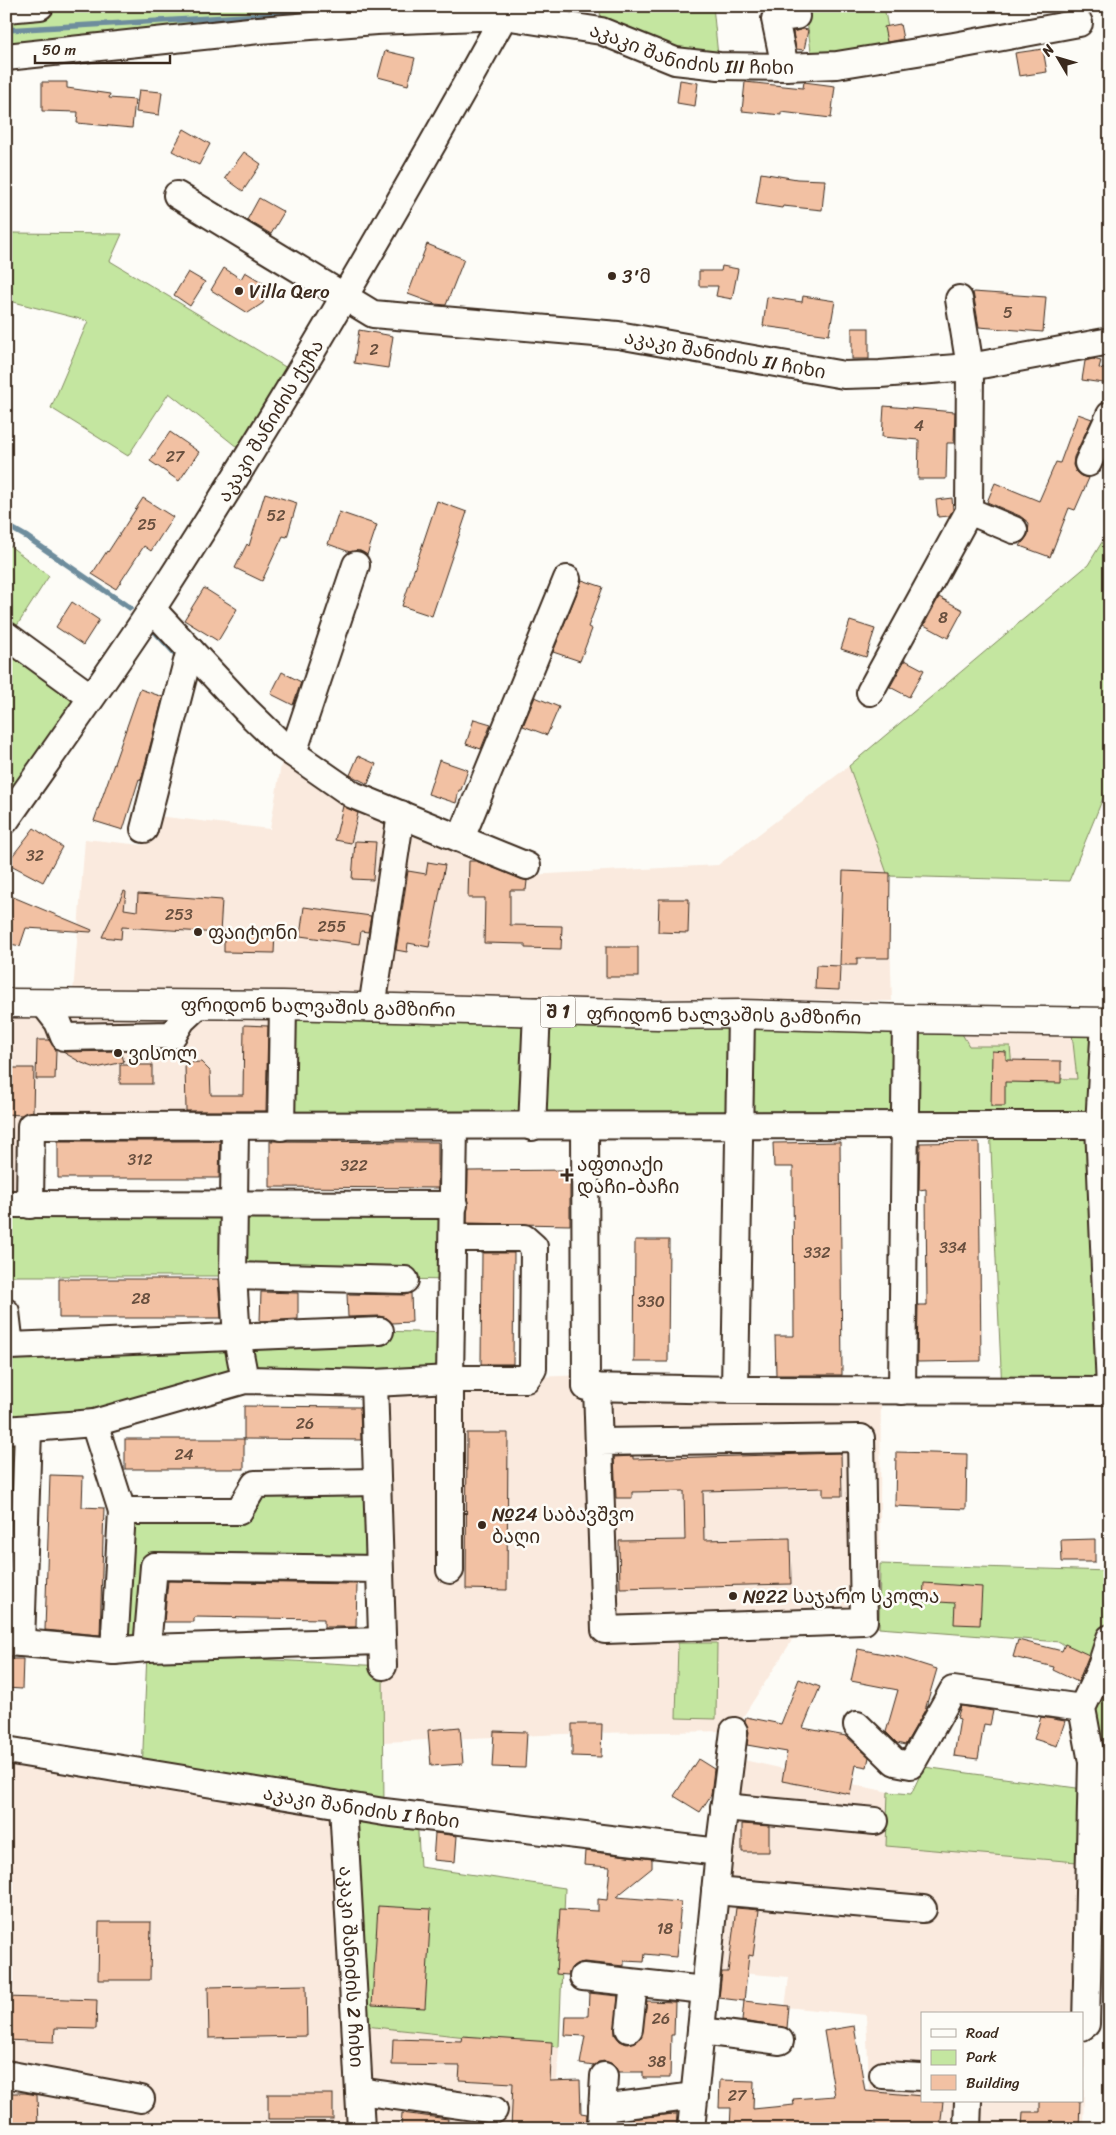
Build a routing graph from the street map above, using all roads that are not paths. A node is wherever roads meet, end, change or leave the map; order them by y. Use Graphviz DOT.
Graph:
graph roads {
  1 [pos="40,6"];
  2 [pos="6,9"];
  3 [pos="497,11"];
  4 [pos="796,16"];
  5 [pos="1079,23"];
  6 [pos="6,57"];
  7 [pos="785,67"];
  8 [pos="177,195"];
  9 [pos="343,297"];
  10 [pos="959,299"];
  11 [pos="1110,341"];
  12 [pos="970,367"];
  13 [pos="1110,415"];
  14 [pos="1088,463"];
  15 [pos="969,511"];
  16 [pos="1014,530"];
  17 [pos="356,565"];
  18 [pos="567,579"];
  19 [pos="152,609"];
  20 [pos="6,635"];
  21 [pos="190,650"];
  22 [pos="870,692"];
  23 [pos="91,697"];
  24 [pos="293,753"];
  25 [pos="400,814"];
  26 [pos="6,820"];
  27 [pos="144,829"];
  28 [pos="461,838"];
  29 [pos="527,866"];
  30 [pos="6,1003"];
  31 [pos="283,1005"];
  32 [pos="372,1008"];
  33 [pos="537,1012"];
  34 [pos="741,1014"];
  35 [pos="906,1019"];
  36 [pos="1107,1022"];
  37 [pos="1103,1114"];
  38 [pos="585,1126"];
  39 [pos="739,1126"];
  40 [pos="905,1126"];
  41 [pos="235,1127"];
  42 [pos="281,1127"];
  43 [pos="454,1127"];
  44 [pos="532,1127"];
  45 [pos="18,1205"];
  46 [pos="234,1205"];
  47 [pos="454,1206"];
  48 [pos="453,1238"];
  49 [pos="233,1276"];
  50 [pos="405,1280"];
  51 [pos="6,1312"];
  52 [pos="380,1331"];
  53 [pos="236,1338"];
  54 [pos="8,1346"];
  55 [pos="450,1379"];
  56 [pos="245,1380"];
  57 [pos="374,1383"];
  58 [pos="597,1387"];
  59 [pos="735,1390"];
  60 [pos="902,1390"];
  61 [pos="1110,1390"];
  62 [pos="94,1422"];
  63 [pos="17,1430"];
  64 [pos="599,1442"];
  65 [pos="376,1482"];
  66 [pos="122,1511"];
  67 [pos="379,1569"];
  68 [pos="450,1570"];
  69 [pos="1110,1638"];
  70 [pos="14,1642"];
  71 [pos="148,1648"];
  72 [pos="114,1651"];
  73 [pos="1082,1708"];
  74 [pos="857,1724"];
  75 [pos="734,1731"];
  76 [pos="6,1750"];
  77 [pos="342,1805"];
  78 [pos="724,1807"];
  79 [pos="875,1821"];
  80 [pos="719,1852"];
  81 [pos="715,1891"];
  82 [pos="923,1909"];
  83 [pos="583,1977"];
  84 [pos="634,1983"];
  85 [pos="705,1990"];
  86 [pos="1084,2026"];
  87 [pos="629,2029"];
  88 [pos="701,2031"];
  89 [pos="780,2040"];
  90 [pos="6,2074"];
  91 [pos="883,2075"];
  92 [pos="604,2076"];
  93 [pos="921,2077"];
  94 [pos="359,2091"];
  95 [pos="694,2096"];
  96 [pos="141,2099"];
  97 [pos="968,2102"];
  98 [pos="494,2110"];
  99 [pos="602,2118"];
  100 [pos="361,2129"];
  101 [pos="691,2129"];
  102 [pos="967,2129"];
  1 -- 2 [label="street"];
  3 -- 6 [label="street, აკაკი შანიძის III ჩიხი"];
  3 -- 7 [label="street, აკაკი შანიძის III ჩიხი"];
  3 -- 9 [label="street, აკაკი შანიძის ქუჩა"];
  4 -- 7 [label="street"];
  5 -- 7 [label="street, აკაკი შანიძის III ჩიხი"];
  8 -- 9 [label="street, აკაკი შანიძის II ჩიხი"];
  9 -- 12 [label="street, აკაკი შანიძის II ჩიხი"];
  9 -- 19 [label="street, აკაკი შანიძის ქუჩა"];
  10 -- 12 [label="street"];
  11 -- 12 [label="street, აკაკი შანიძის II ჩიხი"];
  12 -- 15 [label="street"];
  13 -- 14 [label="street"];
  15 -- 16 [label="street"];
  15 -- 22 [label="street"];
  17 -- 24 [label="street"];
  18 -- 28 [label="street"];
  19 -- 21 [label="street"];
  19 -- 23 [label="street, აკაკი შანიძის ქუჩა"];
  20 -- 23 [label="street"];
  21 -- 24 [label="street"];
  21 -- 27 [label="street"];
  23 -- 26 [label="street, აკაკი შანიძის ქუჩა"];
  24 -- 25 [label="street"];
  25 -- 28 [label="street"];
  25 -- 32 [label="street"];
  28 -- 29 [label="street"];
  30 -- 31 [label="main road, ფრიდონ ხალვაშის გამზირი / შ 1"];
  31 -- 32 [label="main road, ფრიდონ ხალვაშის გამზირი / შ 1"];
  31 -- 42 [label="street"];
  32 -- 33 [label="main road, ფრიდონ ხალვაშის გამზირი / შ 1"];
  33 -- 34 [label="main road, ფრიდონ ხალვაშის გამზირი / შ 1"];
  33 -- 44 [label="street"];
  34 -- 35 [label="main road, ფრიდონ ხალვაშის გამზირი / შ 1"];
  34 -- 39 [label="street"];
  35 -- 36 [label="main road, ფრიდონ ხალვაშის გამზირი / შ 1"];
  35 -- 40 [label="street"];
  36 -- 37 [label="street"];
  37 -- 40 [label="street"];
  37 -- 61 [label="street"];
  38 -- 39 [label="street"];
  38 -- 44 [label="street"];
  38 -- 58 [label="street"];
  39 -- 40 [label="street"];
  39 -- 59 [label="street"];
  40 -- 60 [label="street"];
  41 -- 42 [label="street"];
  41 -- 45 [label="street"];
  41 -- 46 [label="street"];
  42 -- 43 [label="street"];
  43 -- 44 [label="street"];
  43 -- 47 [label="street"];
  45 -- 46 [label="street"];
  46 -- 47 [label="street"];
  46 -- 49 [label="street"];
  47 -- 48 [label="street"];
  48 -- 55 [label="street"];
  48 -- 55 [label="street"];
  49 -- 50 [label="street"];
  49 -- 53 [label="street"];
  51 -- 54 [label="street"];
  52 -- 53 [label="street"];
  53 -- 54 [label="street"];
  53 -- 56 [label="street"];
  55 -- 57 [label="street"];
  55 -- 68 [label="street"];
  56 -- 57 [label="street"];
  56 -- 62 [label="street"];
  57 -- 65 [label="street"];
  58 -- 59 [label="street"];
  58 -- 64 [label="street"];
  59 -- 60 [label="street"];
  60 -- 61 [label="street"];
  62 -- 63 [label="street"];
  62 -- 66 [label="street"];
  63 -- 70 [label="street"];
  64 -- 64 [label="street"];
  65 -- 66 [label="street"];
  65 -- 67 [label="street"];
  66 -- 72 [label="street"];
  67 -- 71 [label="street"];
  67 -- 71 [label="street"];
  69 -- 73 [label="street"];
  70 -- 72 [label="street"];
  71 -- 72 [label="street"];
  73 -- 74 [label="street"];
  73 -- 86 [label="street"];
  75 -- 78 [label="street"];
  76 -- 77 [label="street, აკაკი შანიძის I ჩიხი"];
  77 -- 80 [label="street, აკაკი შანიძის I ჩიხი"];
  77 -- 94 [label="street, აკაკი შანიძის 2 ჩიხი"];
  78 -- 79 [label="street"];
  78 -- 80 [label="street"];
  80 -- 81 [label="street"];
  81 -- 82 [label="street"];
  81 -- 85 [label="street"];
  83 -- 84 [label="street"];
  84 -- 85 [label="street"];
  84 -- 87 [label="street"];
  85 -- 88 [label="street"];
  88 -- 89 [label="street"];
  88 -- 95 [label="street"];
  90 -- 96 [label="street"];
  91 -- 93 [label="street"];
  92 -- 99 [label="street"];
  94 -- 98 [label="street"];
  94 -- 100 [label="street, აკაკი შანიძის 2 ჩიხი"];
  95 -- 99 [label="street"];
  95 -- 101 [label="street"];
  97 -- 102 [label="street"];
}
